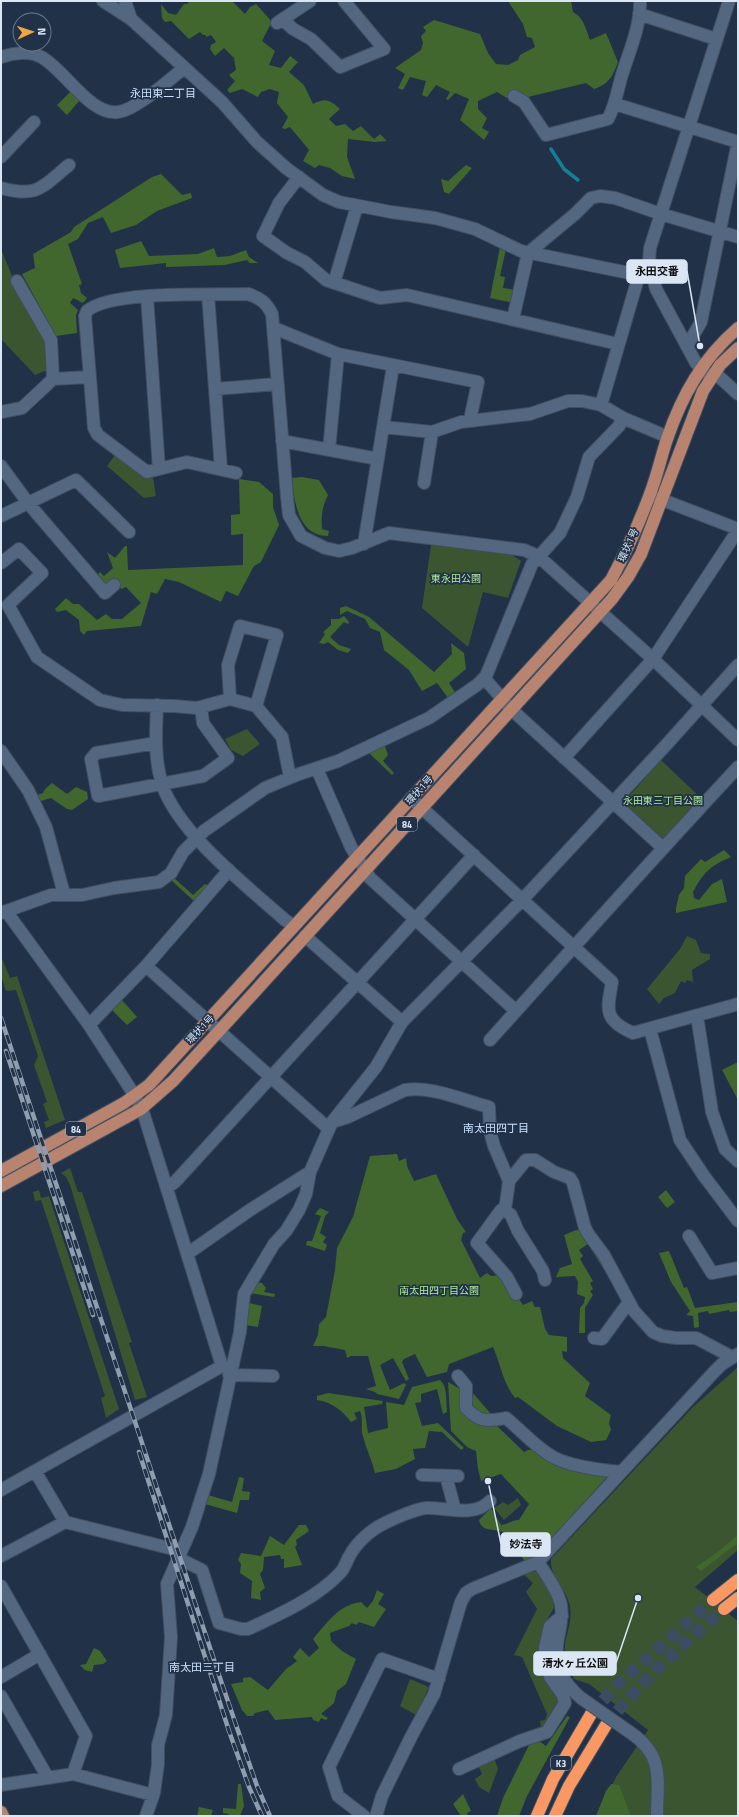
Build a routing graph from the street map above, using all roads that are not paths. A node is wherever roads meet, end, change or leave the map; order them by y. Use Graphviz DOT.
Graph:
graph roads {
  1 [pos="103,1"];
  2 [pos="125,1"];
  3 [pos="310,1"];
  4 [pos="344,1"];
  5 [pos="640,1"];
  6 [pos="729,1"];
  7 [pos="639,14"];
  8 [pos="131,19"];
  9 [pos="716,39"];
  10 [pos="1,57"];
  11 [pos="184,68"];
  12 [pos="514,96"];
  13 [pos="615,104"];
  14 [pos="34,122"];
  15 [pos="690,126"];
  16 [pos="738,142"];
  17 [pos="6,144"];
  18 [pos="1,157"];
  19 [pos="69,165"];
  20 [pos="299,177"];
  21 [pos="1,188"];
  22 [pos="356,206"];
  23 [pos="662,214"];
  24 [pos="720,231"];
  25 [pos="738,237"];
  26 [pos="528,253"];
  27 [pos="649,261"];
  28 [pos="639,275"];
  29 [pos="18,281"];
  30 [pos="334,283"];
  31 [pos="208,295"];
  32 [pos="147,296"];
  33 [pos="513,319"];
  34 [pos="274,328"];
  35 [pos="738,328"];
  36 [pos="618,344"];
  37 [pos="687,346"];
  38 [pos="738,348"];
  39 [pos="338,354"];
  40 [pos="393,366"];
  41 [pos="700,368"];
  42 [pos="713,375"];
  43 [pos="89,377"];
  44 [pos="53,379"];
  45 [pos="277,384"];
  46 [pos="215,389"];
  47 [pos="738,394"];
  48 [pos="600,405"];
  49 [pos="1,412"];
  50 [pos="623,418"];
  51 [pos="470,420"];
  52 [pos="383,427"];
  53 [pos="432,432"];
  54 [pos="668,437"];
  55 [pos="282,441"];
  56 [pos="329,450"];
  57 [pos="378,459"];
  58 [pos="1,466"];
  59 [pos="159,469"];
  60 [pos="221,469"];
  61 [pos="236,473"];
  62 [pos="424,483"];
  63 [pos="650,495"];
  64 [pos="661,499"];
  65 [pos="28,503"];
  66 [pos="1,516"];
  67 [pos="738,530"];
  68 [pos="129,532"];
  69 [pos="364,544"];
  70 [pos="538,556"];
  71 [pos="1,563"];
  72 [pos="114,586"];
  73 [pos="590,603"];
  74 [pos="600,612"];
  75 [pos="653,659"];
  76 [pos="738,665"];
  77 [pos="484,678"];
  78 [pos="230,700"];
  79 [pos="502,700"];
  80 [pos="701,705"];
  81 [pos="157,706"];
  82 [pos="256,706"];
  83 [pos="200,707"];
  84 [pos="512,710"];
  85 [pos="738,740"];
  86 [pos="156,743"];
  87 [pos="1,751"];
  88 [pos="564,758"];
  89 [pos="738,768"];
  90 [pos="318,769"];
  91 [pos="290,777"];
  92 [pos="162,784"];
  93 [pos="411,798"];
  94 [pos="613,802"];
  95 [pos="422,807"];
  96 [pos="196,839"];
  97 [pos="662,848"];
  98 [pos="474,855"];
  99 [pos="357,858"];
  100 [pos="229,870"];
  101 [pos="365,871"];
  102 [pos="64,894"];
  103 [pos="523,899"];
  104 [pos="4,912"];
  105 [pos="416,919"];
  106 [pos="294,926"];
  107 [pos="305,936"];
  108 [pos="574,947"];
  109 [pos="462,962"];
  110 [pos="146,966"];
  111 [pos="358,983"];
  112 [pos="738,1004"];
  113 [pos="516,1011"];
  114 [pos="697,1016"];
  115 [pos="208,1021"];
  116 [pos="402,1022"];
  117 [pos="89,1025"];
  118 [pos="650,1029"];
  119 [pos="219,1031"];
  120 [pos="490,1040"];
  121 [pos="271,1077"];
  122 [pos="135,1096"];
  123 [pos="141,1109"];
  124 [pos="330,1126"];
  125 [pos="738,1161"];
  126 [pos="1,1171"];
  127 [pos="310,1172"];
  128 [pos="509,1182"];
  129 [pos="1,1186"];
  130 [pos="167,1188"];
  131 [pos="505,1210"];
  132 [pos="738,1221"];
  133 [pos="689,1236"];
  134 [pos="187,1254"];
  135 [pos="738,1268"];
  136 [pos="545,1280"];
  137 [pos="516,1294"];
  138 [pos="629,1302"];
  139 [pos="594,1338"];
  140 [pos="735,1356"];
  141 [pos="227,1370"];
  142 [pos="273,1376"];
  143 [pos="458,1376"];
  144 [pos="35,1471"];
  145 [pos="622,1472"];
  146 [pos="422,1475"];
  147 [pos="1,1490"];
  148 [pos="490,1501"];
  149 [pos="455,1510"];
  150 [pos="65,1522"];
  151 [pos="179,1554"];
  152 [pos="1,1556"];
  153 [pos="538,1562"];
  154 [pos="738,1580"];
  155 [pos="1,1586"];
  156 [pos="738,1598"];
  157 [pos="713,1600"];
  158 [pos="724,1609"];
  159 [pos="562,1616"];
  160 [pos="40,1654"];
  161 [pos="1,1677"];
  162 [pos="439,1679"];
  163 [pos="1,1696"];
  164 [pos="591,1714"];
  165 [pos="606,1725"];
  166 [pos="459,1769"];
  167 [pos="74,1774"];
  168 [pos="48,1778"];
  169 [pos="1,1785"];
  170 [pos="153,1795"];
  171 [pos="1,1812"];
  172 [pos="4,1816"];
  173 [pos="146,1816"];
  174 [pos="364,1816"];
  175 [pos="376,1816"];
  176 [pos="537,1816"];
  177 [pos="555,1816"];
  178 [pos="656,1816"];
  1 -- 8 [label="street"];
  2 -- 8 [label="street"];
  3 -- 4 [label="street"];
  5 -- 7 [label="street"];
  6 -- 9 [label="street"];
  7 -- 9 [label="street"];
  7 -- 13 [label="street"];
  8 -- 11 [label="street"];
  9 -- 15 [label="street"];
  10 -- 11 [label="street"];
  11 -- 20 [label="street"];
  12 -- 13 [label="street"];
  13 -- 15 [label="street"];
  14 -- 17 [label="street"];
  15 -- 16 [label="street"];
  15 -- 23 [label="street"];
  16 -- 24 [label="street"];
  17 -- 18 [label="street"];
  19 -- 21 [label="street"];
  20 -- 22 [label="street"];
  20 -- 30 [label="street"];
  22 -- 26 [label="street"];
  22 -- 30 [label="street"];
  23 -- 24 [label="street"];
  23 -- 26 [label="street"];
  23 -- 27 [label="street"];
  24 -- 25 [label="street"];
  24 -- 37 [label="street"];
  26 -- 28 [label="street"];
  26 -- 33 [label="street"];
  27 -- 28 [label="street"];
  27 -- 37 [label="street"];
  28 -- 36 [label="street"];
  29 -- 44 [label="street"];
  30 -- 33 [label="street"];
  31 -- 32 [label="street"];
  31 -- 34 [label="street"];
  31 -- 46 [label="street"];
  32 -- 43 [label="street"];
  32 -- 59 [label="street"];
  33 -- 36 [label="street"];
  34 -- 39 [label="street"];
  34 -- 45 [label="street"];
  35 -- 41 [label="main road, 環状1号 / 84"];
  36 -- 48 [label="street"];
  37 -- 41 [label="street"];
  38 -- 42 [label="main road, 環状1号 / 84"];
  39 -- 40 [label="street"];
  39 -- 56 [label="street"];
  40 -- 51 [label="street"];
  40 -- 52 [label="street"];
  41 -- 42 [label="street"];
  41 -- 54 [label="main road, 環状1号 / 84"];
  42 -- 47 [label="street"];
  42 -- 64 [label="main road, 環状1号 / 84"];
  43 -- 44 [label="street"];
  43 -- 59 [label="street"];
  44 -- 49 [label="street"];
  45 -- 46 [label="street"];
  45 -- 55 [label="street"];
  46 -- 60 [label="street"];
  48 -- 50 [label="street"];
  48 -- 51 [label="street"];
  50 -- 54 [label="street"];
  50 -- 70 [label="street"];
  51 -- 53 [label="street"];
  52 -- 53 [label="street"];
  52 -- 57 [label="street"];
  53 -- 62 [label="street"];
  54 -- 63 [label="main road, 環状1号 / 84"];
  55 -- 56 [label="street"];
  55 -- 69 [label="street"];
  56 -- 57 [label="street"];
  57 -- 69 [label="street"];
  58 -- 65 [label="street"];
  59 -- 60 [label="street"];
  60 -- 61 [label="street"];
  63 -- 64 [label="street"];
  63 -- 73 [label="main road, 環状1号 / 84"];
  64 -- 67 [label="street"];
  64 -- 74 [label="main road, 環状1号 / 84"];
  65 -- 66 [label="street"];
  65 -- 68 [label="street"];
  65 -- 72 [label="street"];
  67 -- 75 [label="street"];
  69 -- 70 [label="street"];
  70 -- 73 [label="street"];
  70 -- 77 [label="street"];
  71 -- 81 [label="street"];
  73 -- 74 [label="street"];
  73 -- 79 [label="main road, 環状1号 / 84"];
  74 -- 75 [label="street"];
  74 -- 84 [label="main road, 環状1号 / 84"];
  75 -- 80 [label="street"];
  75 -- 88 [label="street"];
  76 -- 80 [label="street"];
  77 -- 79 [label="street"];
  77 -- 90 [label="street"];
  78 -- 82 [label="street"];
  78 -- 82 [label="street"];
  78 -- 83 [label="street"];
  79 -- 84 [label="street"];
  79 -- 93 [label="main road, 環状1号 / 84"];
  80 -- 85 [label="street"];
  80 -- 94 [label="street"];
  81 -- 83 [label="street"];
  81 -- 86 [label="street"];
  82 -- 91 [label="street"];
  83 -- 92 [label="street"];
  84 -- 88 [label="street"];
  84 -- 95 [label="main road, 環状1号 / 84"];
  86 -- 92 [label="street"];
  86 -- 92 [label="street"];
  87 -- 102 [label="street"];
  88 -- 94 [label="street"];
  89 -- 97 [label="street"];
  90 -- 91 [label="street"];
  90 -- 99 [label="street"];
  91 -- 96 [label="street"];
  92 -- 96 [label="street"];
  93 -- 95 [label="street"];
  93 -- 99 [label="main road, 環状1号 / 84"];
  94 -- 97 [label="street"];
  94 -- 103 [label="street"];
  95 -- 98 [label="street"];
  95 -- 101 [label="main road, 環状1号 / 84"];
  96 -- 100 [label="street"];
  96 -- 102 [label="street"];
  97 -- 108 [label="street"];
  98 -- 103 [label="street"];
  98 -- 105 [label="street"];
  99 -- 101 [label="street"];
  99 -- 106 [label="main road, 環状1号 / 84"];
  100 -- 106 [label="street"];
  100 -- 110 [label="street"];
  101 -- 105 [label="street"];
  101 -- 107 [label="main road, 環状1号 / 84"];
  102 -- 104 [label="street"];
  103 -- 108 [label="street"];
  103 -- 109 [label="street"];
  104 -- 117 [label="street"];
  105 -- 109 [label="street"];
  105 -- 111 [label="street"];
  106 -- 115 [label="main road, 環状1号 / 84"];
  107 -- 111 [label="street"];
  107 -- 119 [label="main road, 環状1号 / 84"];
  108 -- 113 [label="street"];
  108 -- 118 [label="street"];
  109 -- 113 [label="street"];
  109 -- 116 [label="street"];
  110 -- 115 [label="street"];
  110 -- 117 [label="street"];
  111 -- 116 [label="street"];
  111 -- 121 [label="street"];
  112 -- 114 [label="street"];
  113 -- 120 [label="street"];
  114 -- 118 [label="street"];
  114 -- 125 [label="street"];
  115 -- 119 [label="street"];
  115 -- 122 [label="main road, 環状1号 / 84"];
  116 -- 124 [label="street"];
  117 -- 122 [label="street"];
  118 -- 132 [label="street"];
  119 -- 121 [label="street"];
  119 -- 123 [label="main road, 環状1号 / 84"];
  121 -- 124 [label="street"];
  121 -- 130 [label="street"];
  122 -- 123 [label="street"];
  122 -- 126 [label="main road, 環状1号 / 84"];
  123 -- 129 [label="main road, 環状1号 / 84"];
  123 -- 130 [label="street"];
  124 -- 127 [label="street"];
  124 -- 128 [label="street"];
  127 -- 134 [label="street"];
  127 -- 141 [label="street"];
  128 -- 131 [label="street"];
  128 -- 138 [label="street"];
  130 -- 134 [label="street"];
  131 -- 136 [label="street"];
  131 -- 137 [label="street"];
  133 -- 135 [label="street"];
  134 -- 141 [label="street"];
  138 -- 139 [label="street"];
  138 -- 140 [label="street"];
  140 -- 145 [label="street"];
  141 -- 142 [label="street"];
  141 -- 144 [label="street"];
  141 -- 151 [label="street"];
  143 -- 145 [label="street"];
  144 -- 147 [label="street"];
  144 -- 150 [label="street"];
  145 -- 153 [label="street"];
  146 -- 149 [label="street"];
  148 -- 149 [label="street"];
  149 -- 151 [label="street"];
  150 -- 151 [label="street"];
  150 -- 152 [label="street"];
  151 -- 170 [label="street"];
  153 -- 159 [label="street"];
  153 -- 162 [label="street"];
  154 -- 157 [label="highway"];
  155 -- 160 [label="street"];
  156 -- 158 [label="highway"];
  159 -- 166 [label="street"];
  159 -- 178 [label="street, bridge"];
  160 -- 161 [label="street"];
  160 -- 167 [label="street"];
  162 -- 174 [label="street"];
  162 -- 175 [label="street"];
  163 -- 168 [label="street"];
  164 -- 176 [label="highway, K3"];
  165 -- 177 [label="highway, K3"];
  167 -- 168 [label="street"];
  167 -- 170 [label="street"];
  168 -- 169 [label="street"];
  170 -- 173 [label="street"];
  171 -- 172 [label="main road"];
}
